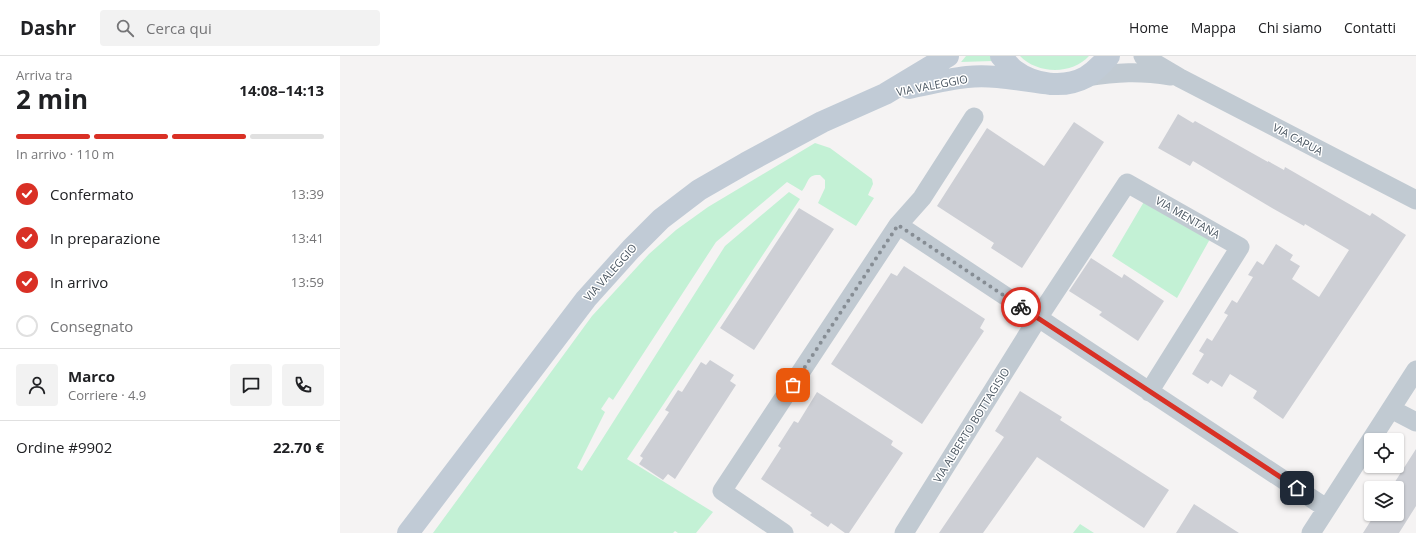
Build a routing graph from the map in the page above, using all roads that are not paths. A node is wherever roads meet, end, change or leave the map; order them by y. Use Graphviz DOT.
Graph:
graph roads {
  1 [pos="948,56"];
  2 [pos="1001,56"];
  3 [pos="1109,56"];
  4 [pos="1143,56"];
  5 [pos="1166,56"];
  6 [pos="1086,77"];
  7 [pos="1180,78"];
  8 [pos="1051,84"];
  9 [pos="885,94"];
  10 [pos="974,117"];
  11 [pos="1416,200"];
  12 [pos="898,225"];
  13 [pos="1038,318"];
  14 [pos="1416,370"];
  15 [pos="1149,392"];
  16 [pos="1391,409"];
  17 [pos="1416,422"];
  18 [pos="1326,508"];
  19 [pos="408,533"];
  20 [pos="784,533"];
  21 [pos="904,533"];
  22 [pos="1310,533"];
  1 -- 9 [label="main road, VIA VALEGGIO"];
  2 -- 8 [label="main road"];
  3 -- 6 [label="main road"];
  4 -- 7 [label="street, VIA CAPUA"];
  5 -- 7 [label="street"];
  6 -- 7 [label="street, VIA CAPUA"];
  6 -- 8 [label="main road"];
  7 -- 11 [label="street, VIA CAPUA"];
  8 -- 9 [label="main road, VIA VALEGGIO"];
  9 -- 19 [label="main road, VIA VALEGGIO"];
  10 -- 12 [label="street"];
  12 -- 13 [label="street"];
  12 -- 20 [label="street"];
  13 -- 15 [label="street"];
  13 -- 15 [label="street, VIA MENTANA"];
  13 -- 21 [label="street, VIA ALBERTO BOTTAGISIO"];
  14 -- 16 [label="street"];
  15 -- 18 [label="street"];
  16 -- 17 [label="street"];
  16 -- 18 [label="street"];
  18 -- 22 [label="street"];
}
